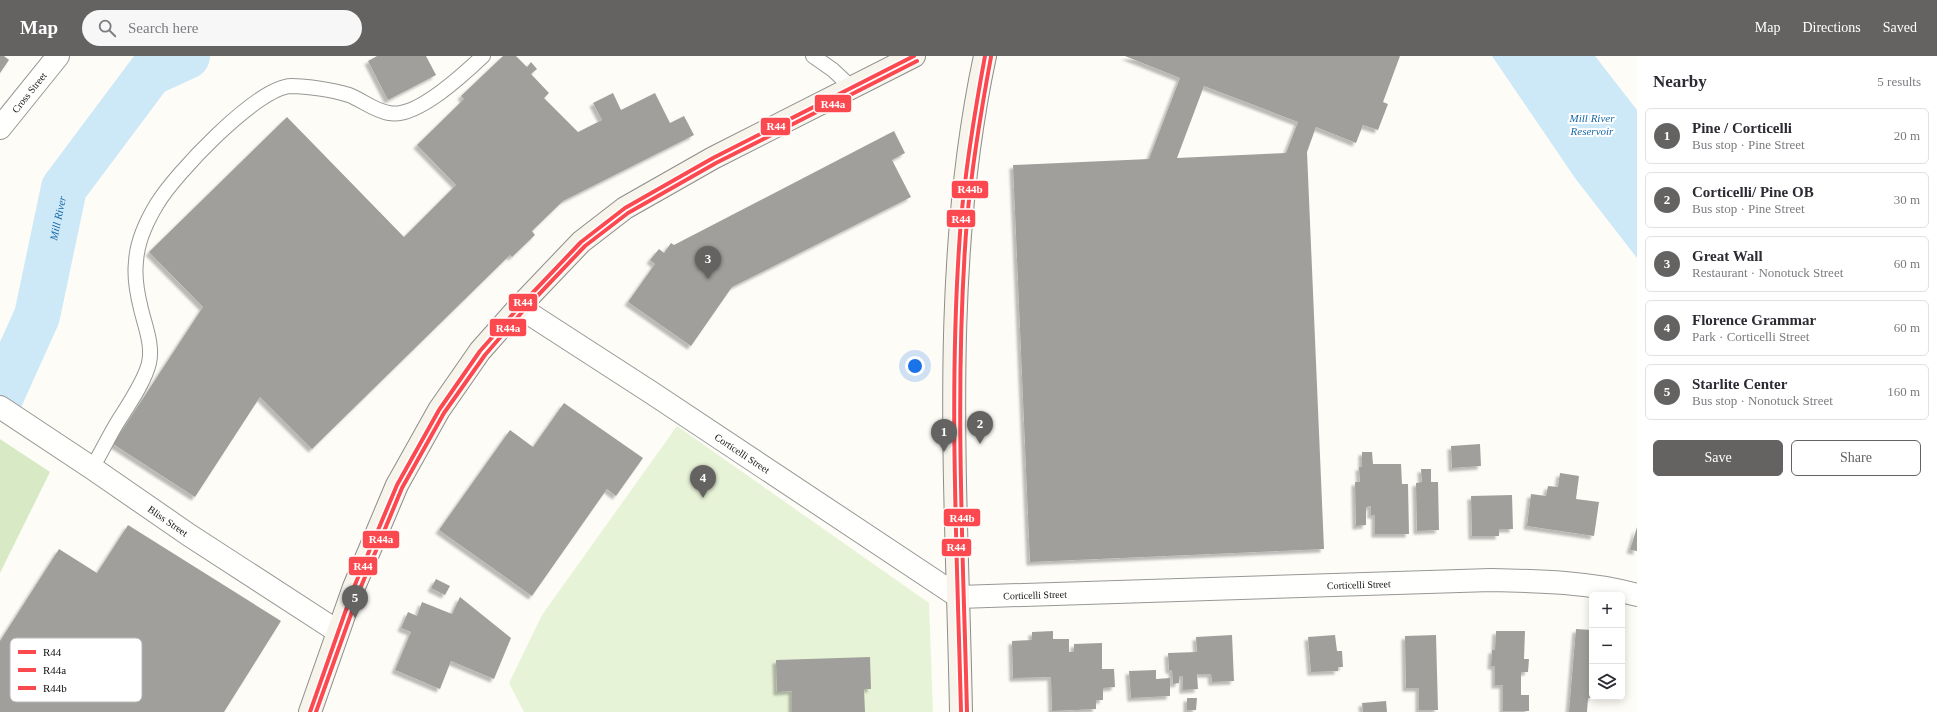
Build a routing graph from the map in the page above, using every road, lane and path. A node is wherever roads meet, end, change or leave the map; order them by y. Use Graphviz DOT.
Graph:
graph roads {
  1 [pos="58,56"];
  2 [pos="483,56"];
  3 [pos="813,56"];
  4 [pos="914,56"];
  5 [pos="985,56"];
  6 [pos="851,87"];
  7 [pos="0,128"];
  8 [pos="519,307"];
  9 [pos="0,407"];
  10 [pos="89,466"];
  11 [pos="1637,595"];
  12 [pos="959,598"];
  13 [pos="337,631"];
  14 [pos="310,712"];
  15 [pos="961,712"];
  1 -- 7 [label="street, Cross Street"];
  2 -- 10 [label="lane"];
  3 -- 6 [label="lane"];
  4 -- 6 [label="main road"];
  5 -- 12 [label="main road"];
  6 -- 8 [label="main road"];
  8 -- 12 [label="street, Corticelli Street"];
  8 -- 13 [label="main road"];
  9 -- 10 [label="street, Bliss Street"];
  10 -- 13 [label="street, Bliss Street"];
  11 -- 12 [label="street, Corticelli Street"];
  12 -- 15 [label="main road"];
  13 -- 14 [label="main road"];
}
